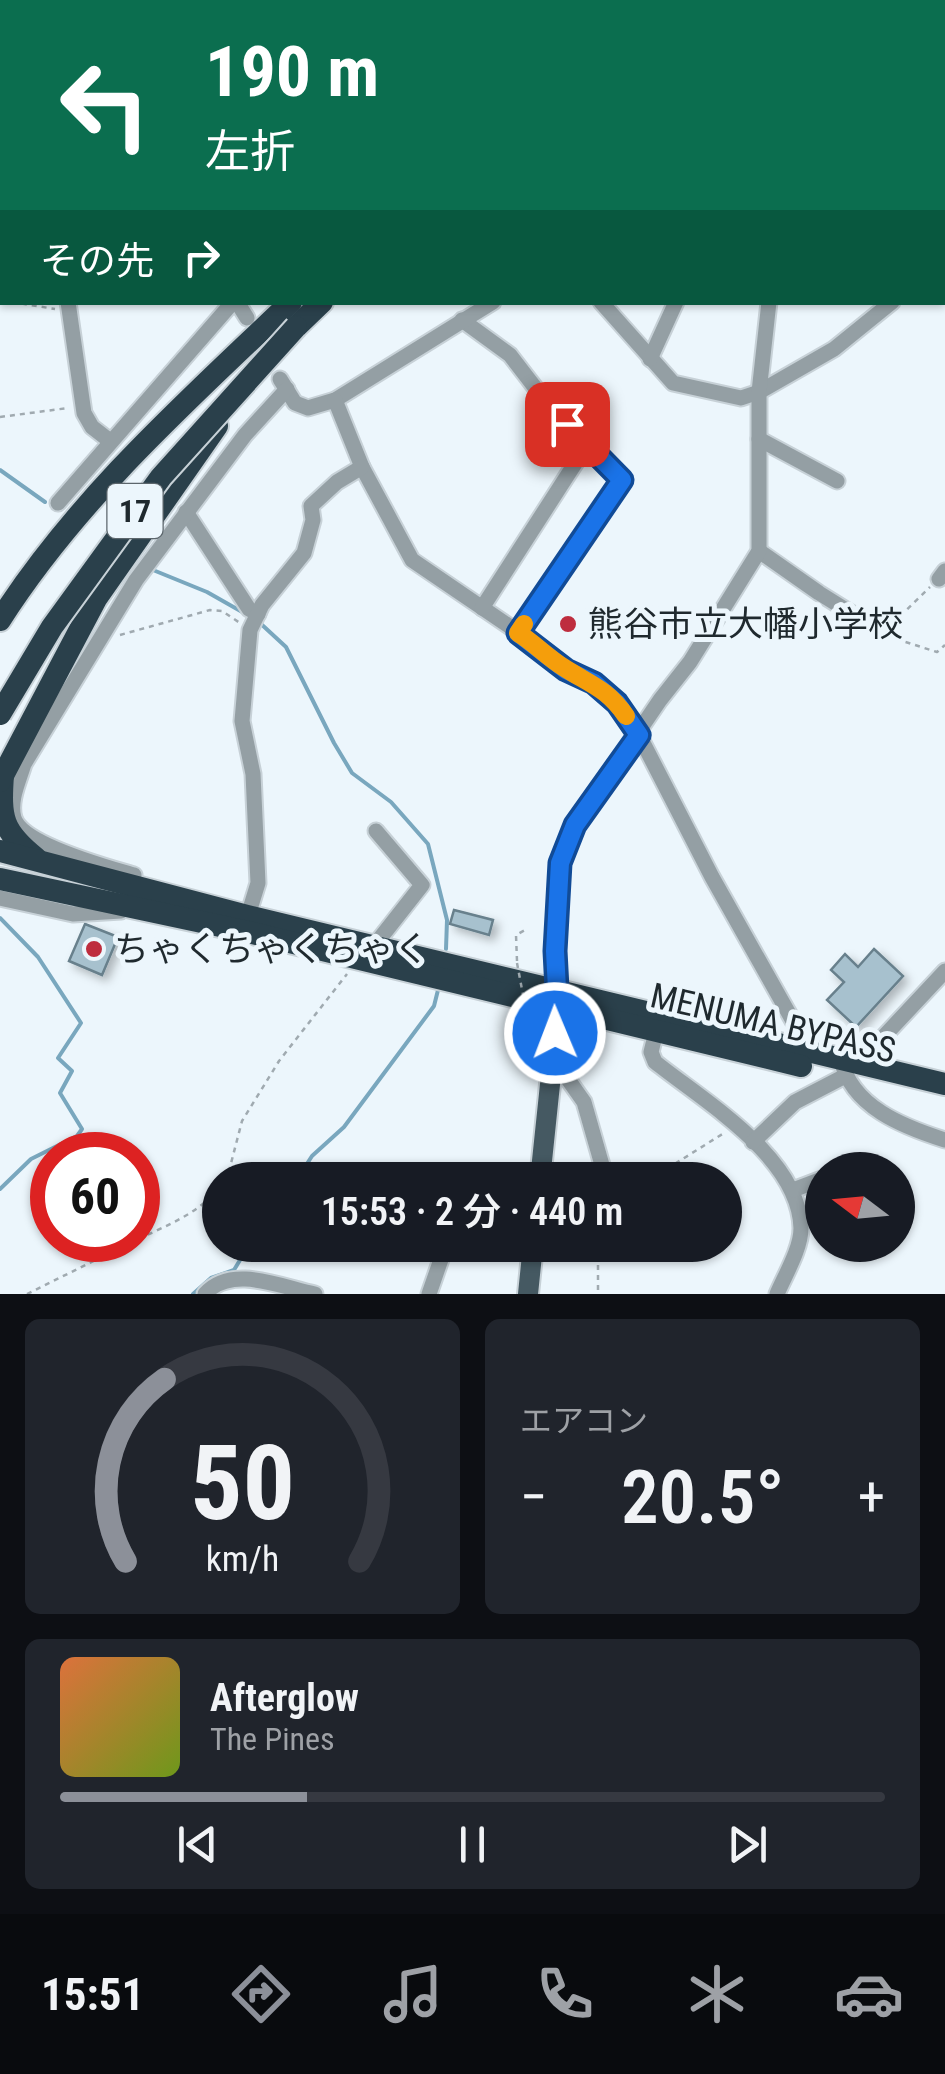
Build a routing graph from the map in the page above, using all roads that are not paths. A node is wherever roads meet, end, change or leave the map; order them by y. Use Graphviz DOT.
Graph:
graph roads {
  1 [pos="232,305"];
  2 [pos="237,305"];
  3 [pos="488,305"];
  4 [pos="605,305"];
  5 [pos="675,305"];
  6 [pos="769,305"];
  7 [pos="888,305"];
  8 [pos="69,307"];
  9 [pos="294,312"];
  10 [pos="247,318"];
  11 [pos="462,320"];
  12 [pos="650,359"];
  13 [pos="759,392"];
  14 [pos="335,400"];
  15 [pos="759,439"];
  16 [pos="110,441"];
  17 [pos="588,445"];
  18 [pos="362,467"];
  19 [pos="837,481"];
  20 [pos="58,503"];
  21 [pos="186,512"];
  22 [pos="759,551"];
  23 [pos="482,608"];
  24 [pos="0,620"];
  25 [pos="254,621"];
  26 [pos="518,633"];
  27 [pos="883,633"];
  28 [pos="0,685"];
  29 [pos="0,714"];
  30 [pos="639,735"];
  31 [pos="1,778"];
  32 [pos="376,831"];
  33 [pos="0,851"];
  34 [pos="38,860"];
  35 [pos="0,879"];
  36 [pos="0,898"];
  37 [pos="179,898"];
  38 [pos="140,908"];
  39 [pos="245,924"];
  40 [pos="367,953"];
  41 [pos="945,971"];
  42 [pos="556,998"];
  43 [pos="656,1032"];
  44 [pos="548,1048"];
  45 [pos="811,1052"];
  46 [pos="848,1066"];
  47 [pos="945,1084"];
  48 [pos="945,1100"];
  49 [pos="945,1140"];
  50 [pos="753,1142"];
  51 [pos="541,1162"];
  52 [pos="601,1162"];
  53 [pos="805,1185"];
  54 [pos="793,1190"];
  55 [pos="440,1262"];
  56 [pos="531,1262"];
  57 [pos="205,1294"];
  58 [pos="315,1294"];
  59 [pos="428,1294"];
  60 [pos="528,1294"];
  61 [pos="777,1294"];
  1 -- 16 [label="street"];
  2 -- 10 [label="street"];
  3 -- 11 [label="street"];
  4 -- 12 [label="street"];
  5 -- 12 [label="street"];
  6 -- 13 [label="street"];
  7 -- 13 [label="street"];
  8 -- 16 [label="street"];
  9 -- 24 [label="highway, 17"];
  9 -- 28 [label="highway, 17"];
  9 -- 29 [label="highway, 17, bridge"];
  9 -- 31 [label="highway, 17, bridge"];
  11 -- 14 [label="street"];
  11 -- 17 [label="street"];
  12 -- 13 [label="street"];
  13 -- 15 [label="street"];
  14 -- 18 [label="street"];
  14 -- 21 [label="street"];
  15 -- 19 [label="street"];
  15 -- 22 [label="street"];
  16 -- 20 [label="street"];
  17 -- 23 [label="street"];
  17 -- 26 [label="street"];
  18 -- 23 [label="street"];
  18 -- 25 [label="street"];
  21 -- 25 [label="street"];
  21 -- 37 [label="street"];
  22 -- 27 [label="street"];
  22 -- 30 [label="street"];
  23 -- 26 [label="street"];
  25 -- 39 [label="street"];
  26 -- 30 [label="street"];
  30 -- 42 [label="street"];
  30 -- 45 [label="street"];
  31 -- 34 [label="highway"];
  32 -- 40 [label="street"];
  33 -- 34 [label="highway"];
  34 -- 37 [label="highway, MENUMA BYPASS"];
  35 -- 38 [label="highway, MENUMA BYPASS"];
  36 -- 38 [label="street"];
  37 -- 39 [label="highway, MENUMA BYPASS"];
  38 -- 39 [label="highway, MENUMA BYPASS"];
  39 -- 40 [label="highway, MENUMA BYPASS"];
  40 -- 42 [label="highway, MENUMA BYPASS"];
  41 -- 46 [label="street"];
  42 -- 43 [label="highway, MENUMA BYPASS"];
  42 -- 44 [label="main road"];
  42 -- 45 [label="highway, MENUMA BYPASS"];
  43 -- 46 [label="highway, MENUMA BYPASS"];
  43 -- 50 [label="street"];
  44 -- 51 [label="main road"];
  44 -- 52 [label="street"];
  45 -- 46 [label="highway, MENUMA BYPASS"];
  46 -- 47 [label="highway, MENUMA BYPASS"];
  46 -- 48 [label="highway, MENUMA BYPASS"];
  46 -- 49 [label="street"];
  46 -- 50 [label="street"];
  50 -- 54 [label="street"];
  53 -- 54 [label="street"];
  54 -- 61 [label="street"];
  55 -- 59 [label="street"];
  56 -- 60 [label="main road"];
  57 -- 58 [label="street"];
}
